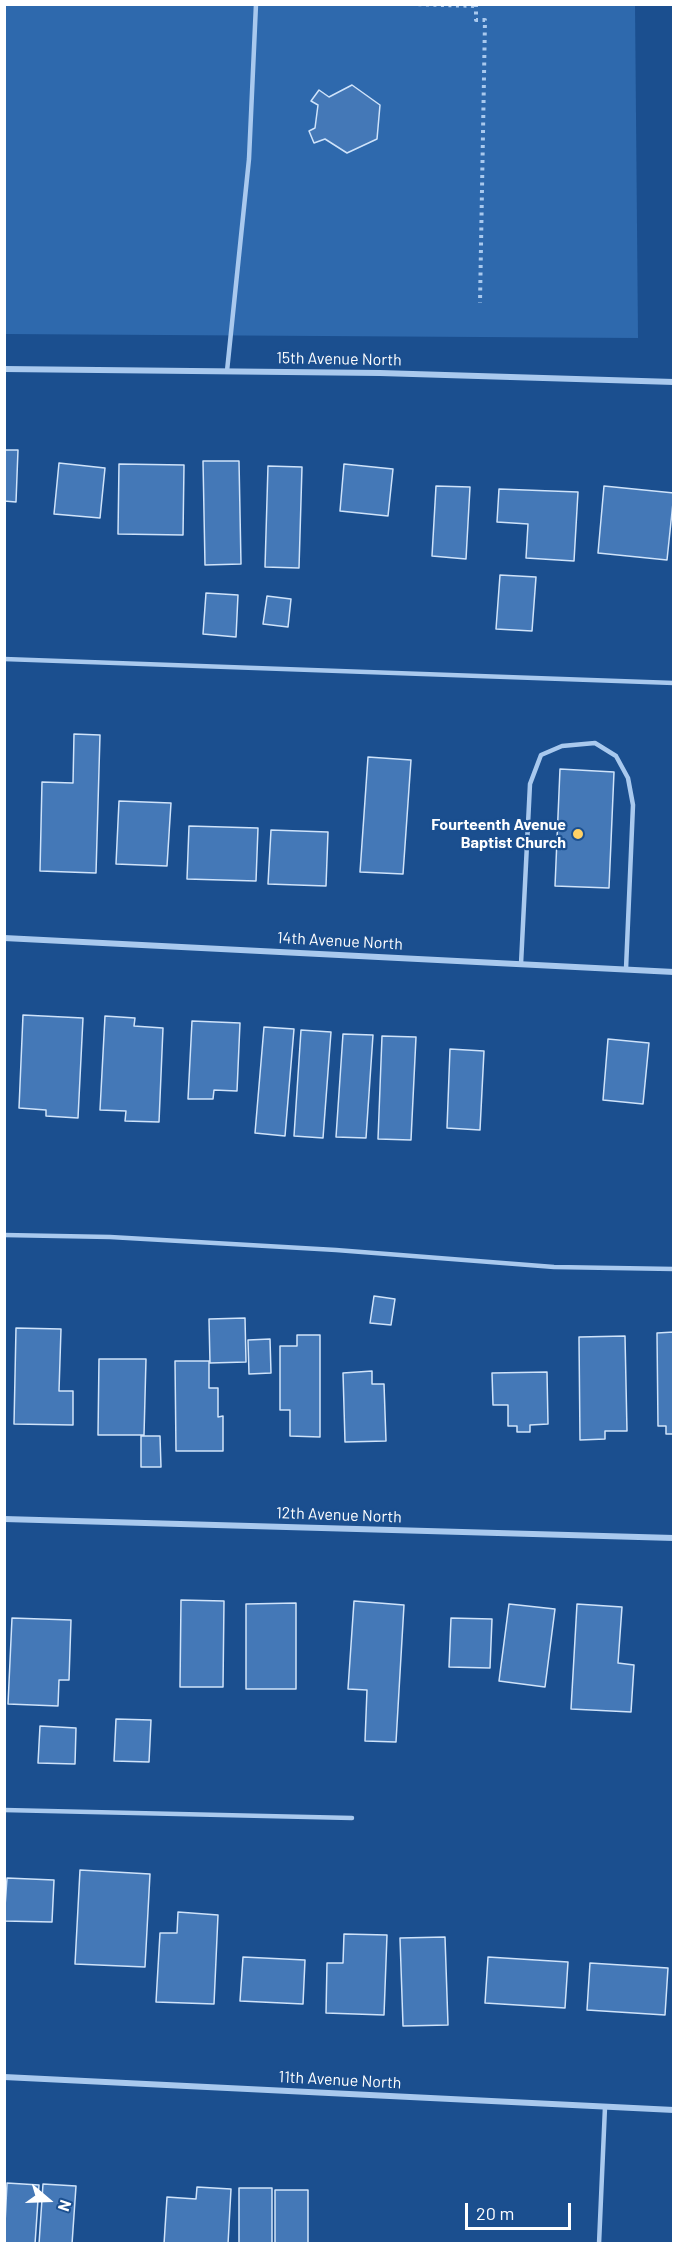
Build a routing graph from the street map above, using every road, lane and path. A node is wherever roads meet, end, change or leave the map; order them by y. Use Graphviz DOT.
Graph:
graph roads {
  1 [pos="256,4"];
  2 [pos="411,4"];
  3 [pos="476,5"];
  4 [pos="480,303"];
  5 [pos="4,369"];
  6 [pos="227,371"];
  7 [pos="674,382"];
  8 [pos="4,659"];
  9 [pos="674,683"];
  10 [pos="4,938"];
  11 [pos="521,964"];
  12 [pos="626,969"];
  13 [pos="674,972"];
  14 [pos="4,1234"];
  15 [pos="674,1269"];
  16 [pos="4,1519"];
  17 [pos="674,1538"];
  18 [pos="4,1810"];
  19 [pos="352,1818"];
  20 [pos="4,2078"];
  21 [pos="604,2107"];
  22 [pos="674,2110"];
  23 [pos="599,2244"];
  1 -- 6 [label="lane"];
  2 -- 3 [label="path"];
  3 -- 4 [label="path"];
  5 -- 6 [label="street, 15th Avenue North"];
  6 -- 7 [label="street, 15th Avenue North"];
  8 -- 9 [label="lane"];
  10 -- 11 [label="street, 14th Avenue North"];
  11 -- 12 [label="street, 14th Avenue North"];
  11 -- 12 [label="lane"];
  12 -- 13 [label="street, 14th Avenue North"];
  14 -- 15 [label="lane"];
  16 -- 17 [label="street, 12th Avenue North"];
  18 -- 19 [label="lane"];
  20 -- 21 [label="street, 11th Avenue North"];
  21 -- 22 [label="street, 11th Avenue North"];
  21 -- 23 [label="lane"];
}
